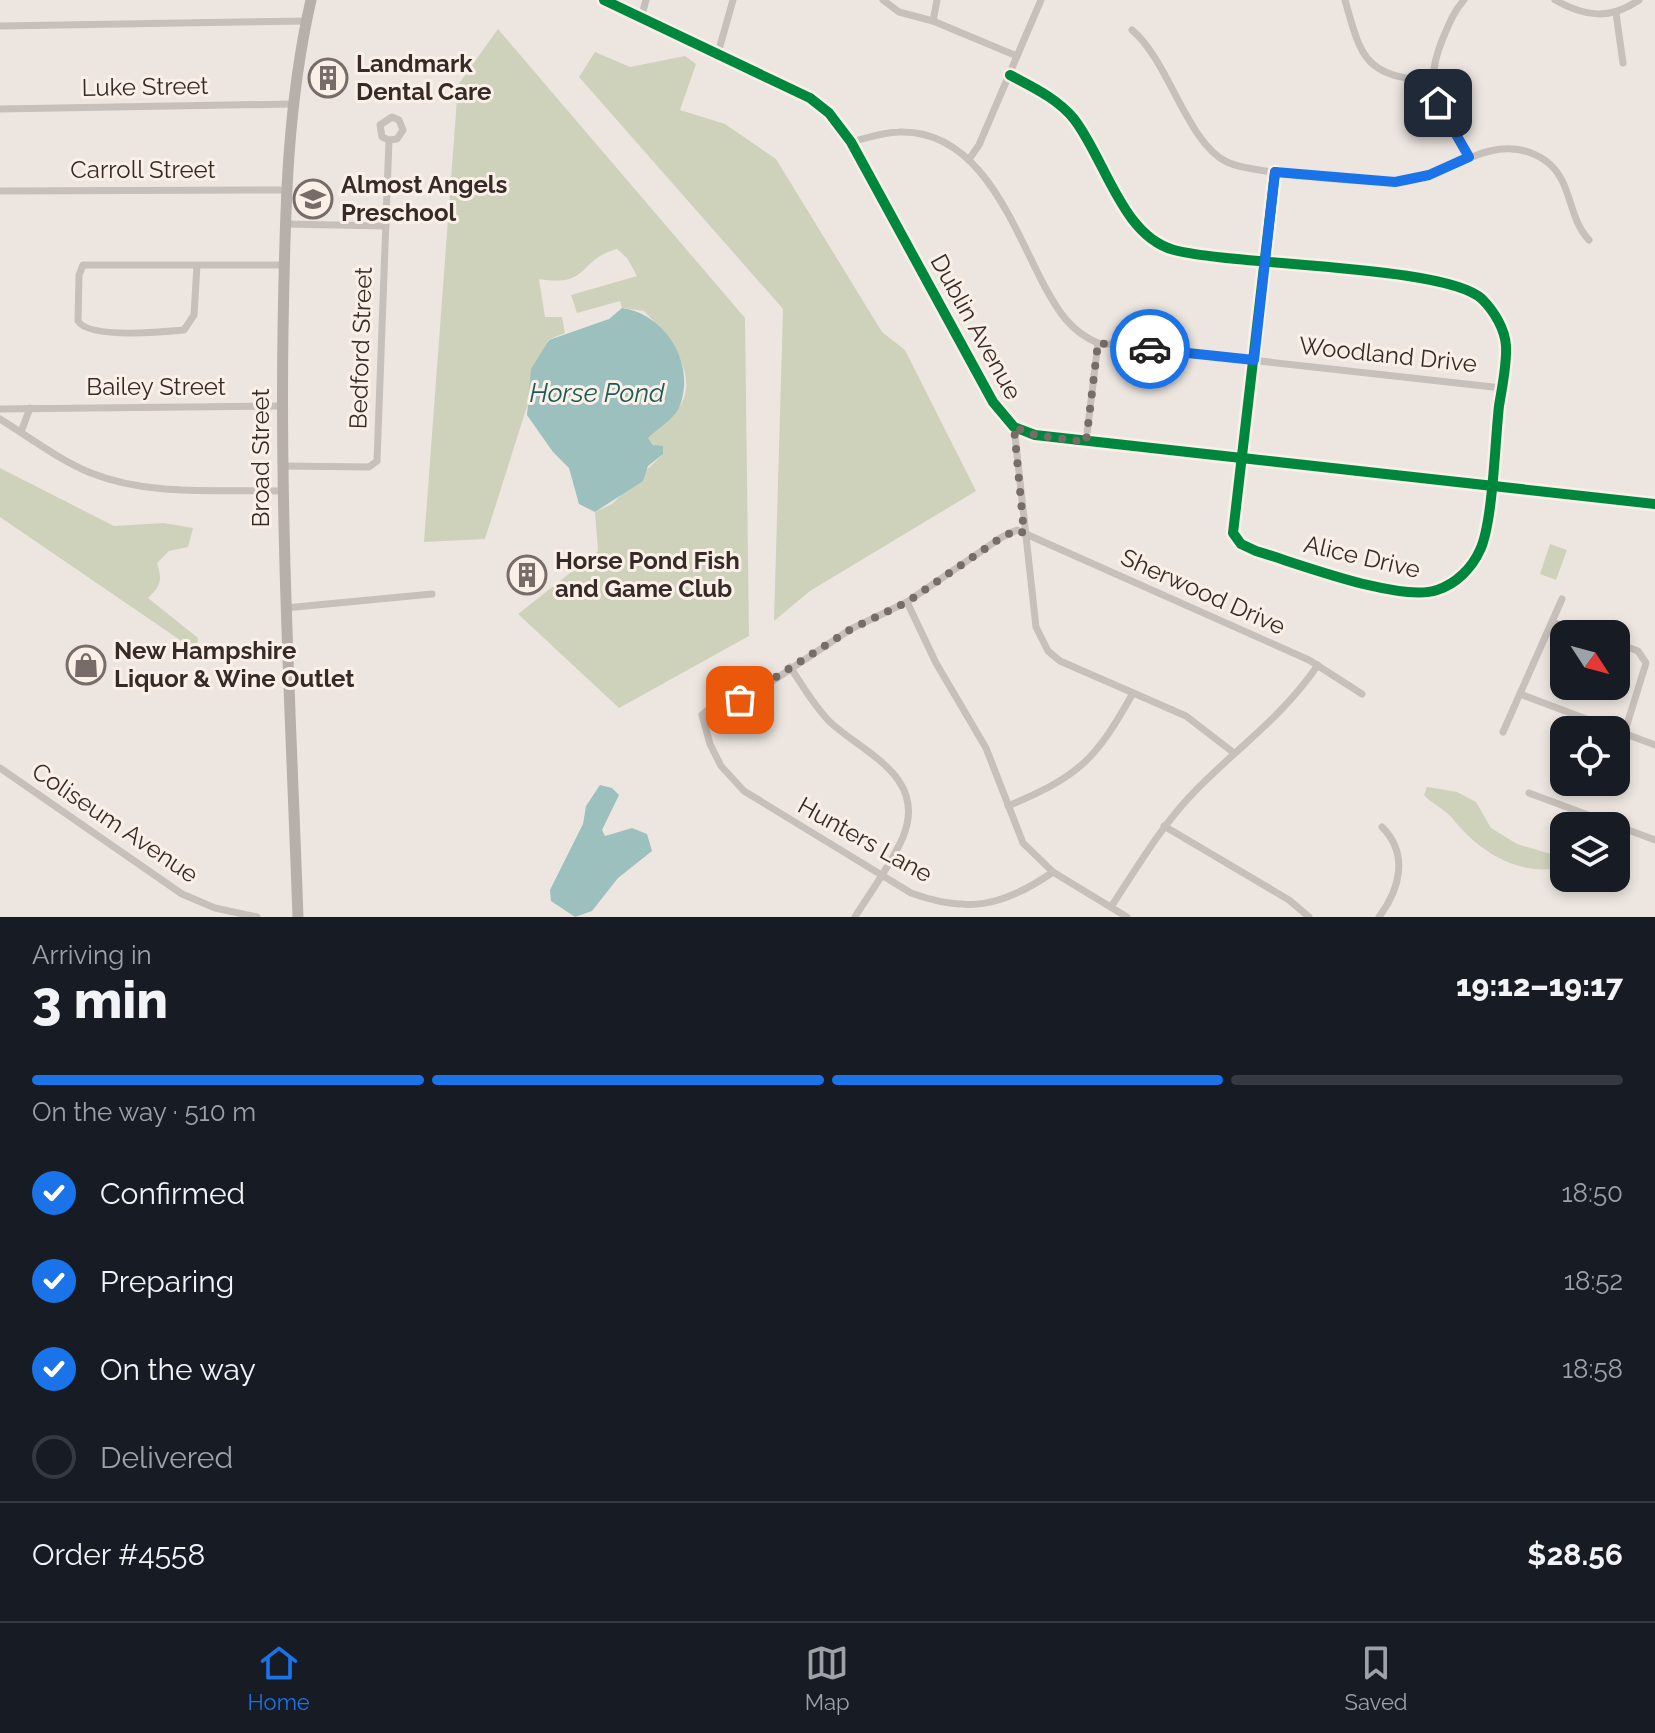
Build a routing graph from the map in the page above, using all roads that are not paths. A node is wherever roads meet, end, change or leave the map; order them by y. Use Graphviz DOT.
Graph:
graph roads {
  1 [pos="311,0"];
  2 [pos="604,0"];
  3 [pos="646,0"];
  4 [pos="733,0"];
  5 [pos="883,0"];
  6 [pos="937,0"];
  7 [pos="1041,0"];
  8 [pos="1345,0"];
  9 [pos="1464,0"];
  10 [pos="1555,0"];
  11 [pos="1639,0"];
  12 [pos="1616,13"];
  13 [pos="641,18"];
  14 [pos="307,21"];
  15 [pos="933,21"];
  16 [pos="0,26"];
  17 [pos="1132,30"];
  18 [pos="718,53"];
  19 [pos="1017,56"];
  20 [pos="1623,63"];
  21 [pos="1010,75"];
  22 [pos="1430,81"];
  23 [pos="291,104"];
  24 [pos="0,109"];
  25 [pos="389,140"];
  26 [pos="851,142"];
  27 [pos="1469,157"];
  28 [pos="970,158"];
  29 [pos="1275,172"];
  30 [pos="287,190"];
  31 [pos="0,191"];
  32 [pos="286,224"];
  33 [pos="386,226"];
  34 [pos="1589,240"];
  35 [pos="1265,262"];
  36 [pos="197,265"];
  37 [pos="284,265"];
  38 [pos="1098,343"];
  39 [pos="1254,360"];
  40 [pos="1502,388"];
  41 [pos="282,406"];
  42 [pos="30,408"];
  43 [pos="0,409"];
  44 [pos="0,419"];
  45 [pos="1014,427"];
  46 [pos="21,432"];
  47 [pos="1086,442"];
  48 [pos="1241,461"];
  49 [pos="282,466"];
  50 [pos="1490,487"];
  51 [pos="283,491"];
  52 [pos="1655,504"];
  53 [pos="1024,533"];
  54 [pos="432,594"];
  55 [pos="1562,599"];
  56 [pos="907,602"];
  57 [pos="285,608"];
  58 [pos="1553,620"];
  59 [pos="1550,626"];
  60 [pos="1630,648"];
  61 [pos="1318,665"];
  62 [pos="790,667"];
  63 [pos="1133,693"];
  64 [pos="1362,694"];
  65 [pos="1520,694"];
  66 [pos="1582,716"];
  67 [pos="1630,716"];
  68 [pos="1503,732"];
  69 [pos="1630,733"];
  70 [pos="1655,745"];
  71 [pos="1234,753"];
  72 [pos="0,768"];
  73 [pos="1529,793"];
  74 [pos="1008,806"];
  75 [pos="1164,826"];
  76 [pos="1382,827"];
  77 [pos="1655,840"];
  78 [pos="1053,872"];
  79 [pos="880,877"];
  80 [pos="984,906"];
  81 [pos="1111,907"];
  82 [pos="257,917"];
  83 [pos="298,917"];
  84 [pos="855,917"];
  85 [pos="988,917"];
  86 [pos="1127,917"];
  87 [pos="1309,917"];
  88 [pos="1379,917"];
  1 -- 14 [label="main road, Broad Street"];
  2 -- 13 [label="street, Dublin Avenue"];
  3 -- 13 [label="street"];
  4 -- 18 [label="street"];
  5 -- 15 [label="street"];
  6 -- 15 [label="street"];
  7 -- 19 [label="street"];
  8 -- 22 [label="street"];
  9 -- 22 [label="street"];
  10 -- 12 [label="street"];
  11 -- 12 [label="street"];
  12 -- 20 [label="street"];
  13 -- 18 [label="street, Dublin Avenue"];
  14 -- 16 [label="street"];
  14 -- 23 [label="main road, Broad Street"];
  15 -- 19 [label="street"];
  17 -- 29 [label="street"];
  18 -- 26 [label="street, Dublin Avenue"];
  19 -- 21 [label="street"];
  21 -- 28 [label="street"];
  21 -- 35 [label="street, Alice Drive"];
  22 -- 27 [label="street"];
  23 -- 24 [label="street, Luke Street"];
  23 -- 30 [label="main road, Broad Street"];
  25 -- 33 [label="street, Bedford Street"];
  26 -- 28 [label="street"];
  26 -- 45 [label="street, Dublin Avenue"];
  27 -- 29 [label="street"];
  27 -- 34 [label="street"];
  28 -- 38 [label="street"];
  29 -- 35 [label="street, Alice Drive"];
  30 -- 31 [label="street, Carroll Street"];
  30 -- 32 [label="main road, Broad Street"];
  32 -- 33 [label="street"];
  32 -- 37 [label="main road, Broad Street"];
  33 -- 49 [label="street, Bedford Street"];
  35 -- 39 [label="street, Alice Drive"];
  35 -- 40 [label="street, Alice Drive"];
  36 -- 36 [label="street"];
  36 -- 37 [label="street"];
  37 -- 41 [label="main road, Broad Street"];
  38 -- 39 [label="street, Woodland Drive"];
  38 -- 47 [label="street"];
  39 -- 40 [label="street, Woodland Drive"];
  39 -- 48 [label="street, Alice Drive"];
  40 -- 50 [label="street, Alice Drive"];
  41 -- 42 [label="street, Bailey Street"];
  41 -- 49 [label="main road, Broad Street"];
  42 -- 43 [label="street, Bailey Street"];
  42 -- 46 [label="street"];
  44 -- 46 [label="street"];
  45 -- 47 [label="street, Dublin Avenue"];
  45 -- 53 [label="street"];
  46 -- 51 [label="street"];
  47 -- 48 [label="street, Dublin Avenue"];
  48 -- 50 [label="street, Dublin Avenue"];
  48 -- 50 [label="street, Alice Drive"];
  49 -- 51 [label="main road, Broad Street"];
  50 -- 52 [label="street, Dublin Avenue"];
  51 -- 57 [label="main road, Broad Street"];
  53 -- 56 [label="street"];
  53 -- 61 [label="street, Sherwood Drive"];
  53 -- 63 [label="street"];
  54 -- 57 [label="street"];
  55 -- 58 [label="street"];
  56 -- 62 [label="street"];
  56 -- 74 [label="street"];
  57 -- 83 [label="main road, Broad Street"];
  59 -- 65 [label="street"];
  60 -- 67 [label="street"];
  61 -- 64 [label="street, Sherwood Drive"];
  61 -- 71 [label="street"];
  62 -- 79 [label="street"];
  62 -- 79 [label="street, Hunters Lane"];
  63 -- 71 [label="street"];
  63 -- 74 [label="street"];
  65 -- 66 [label="street"];
  65 -- 68 [label="street"];
  69 -- 70 [label="street"];
  71 -- 75 [label="street"];
  72 -- 82 [label="street, Coliseum Avenue"];
  73 -- 77 [label="street"];
  74 -- 78 [label="street"];
  75 -- 81 [label="street"];
  75 -- 87 [label="street"];
  76 -- 88 [label="street"];
  78 -- 80 [label="street"];
  78 -- 81 [label="street"];
  79 -- 80 [label="street, Hunters Lane"];
  79 -- 84 [label="street"];
  80 -- 85 [label="street"];
  81 -- 86 [label="street"];
}
